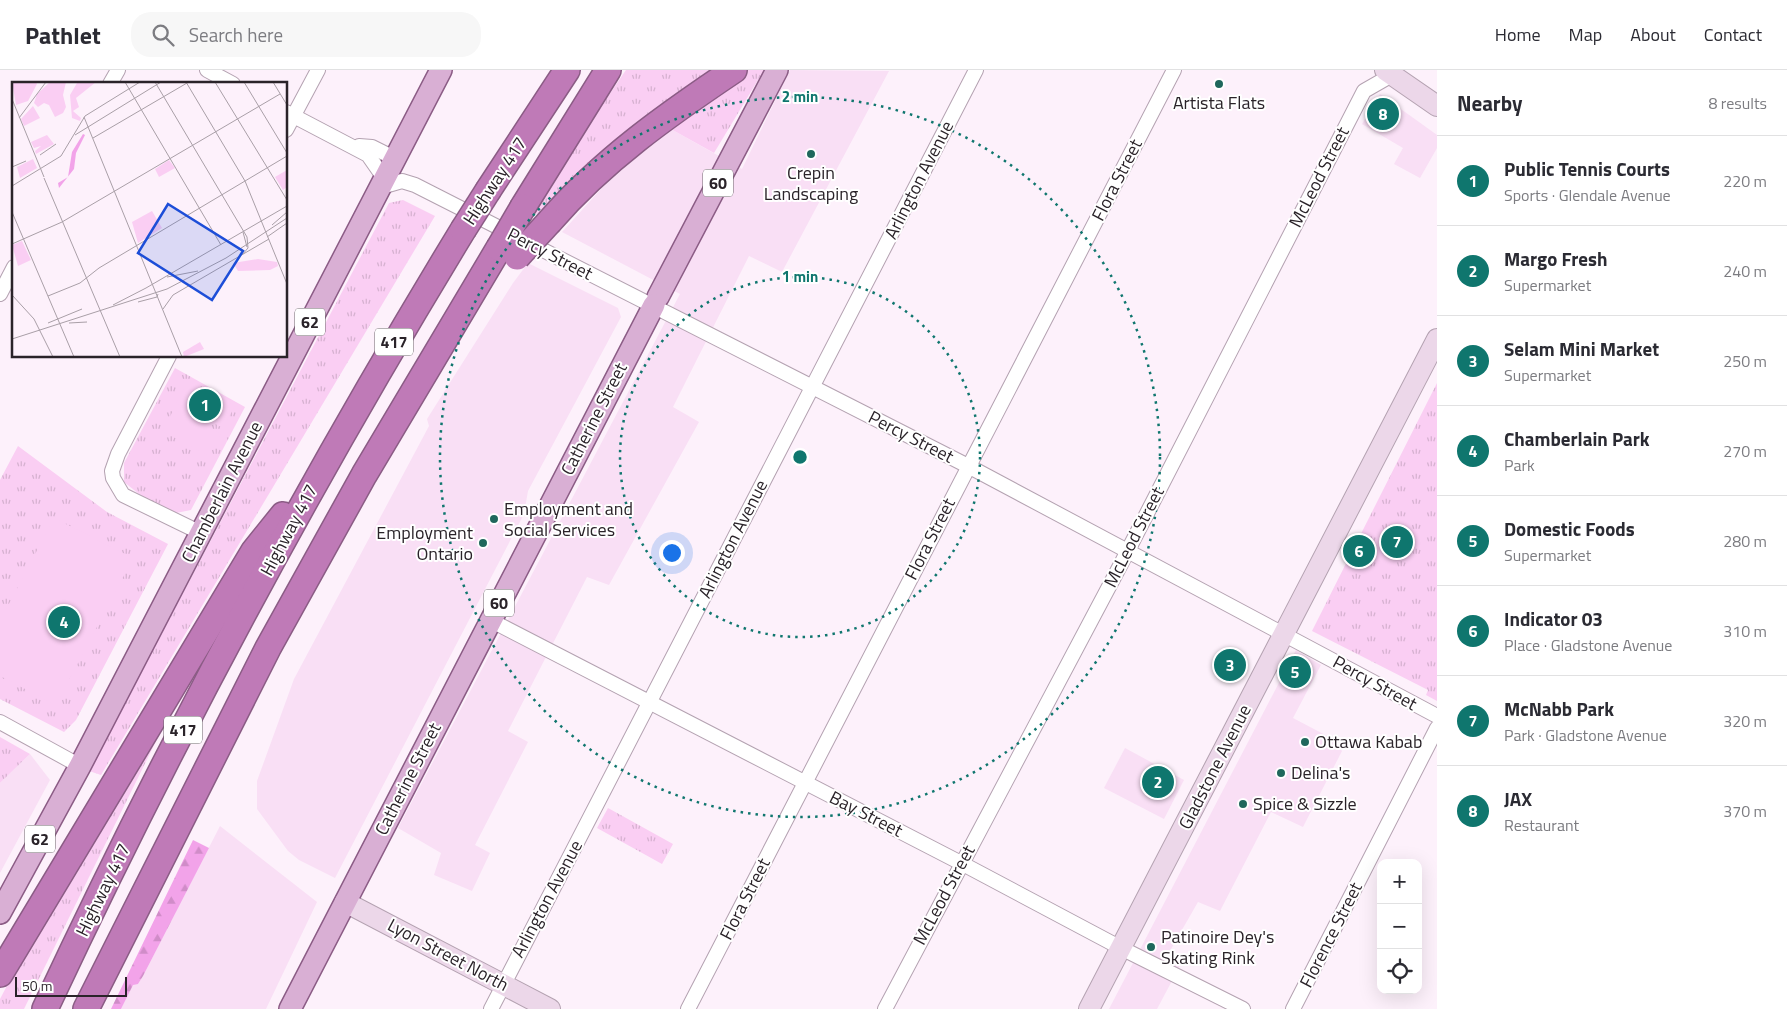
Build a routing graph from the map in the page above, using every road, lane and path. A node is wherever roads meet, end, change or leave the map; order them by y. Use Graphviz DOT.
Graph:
graph roads {
  1 [pos="118,70"];
  2 [pos="207,70"];
  3 [pos="318,70"];
  4 [pos="441,70"];
  5 [pos="567,70"];
  6 [pos="608,70"];
  7 [pos="734,70"];
  8 [pos="777,70"];
  9 [pos="976,70"];
  10 [pos="1174,70"];
  11 [pos="1388,72"];
  12 [pos="111,82"];
  13 [pos="229,82"];
  14 [pos="1437,106"];
  15 [pos="290,114"];
  16 [pos="353,146"];
  17 [pos="394,158"];
  18 [pos="381,183"];
  19 [pos="508,253"];
  20 [pos="12,271"];
  21 [pos="0,294"];
  22 [pos="656,301"];
  23 [pos="1437,339"];
  24 [pos="168,358"];
  25 [pos="812,387"];
  26 [pos="330,456"];
  27 [pos="968,466"];
  28 [pos="201,533"];
  29 [pos="1127,550"];
  30 [pos="490,620"];
  31 [pos="1284,633"];
  32 [pos="649,702"];
  33 [pos="1437,716"];
  34 [pos="0,722"];
  35 [pos="1437,728"];
  36 [pos="80,766"];
  37 [pos="805,783"];
  38 [pos="961,863"];
  39 [pos="345,902"];
  40 [pos="0,913"];
  41 [pos="1120,948"];
  42 [pos="0,974"];
  43 [pos="503,984"];
  44 [pos="45,1009"];
  45 [pos="86,1009"];
  46 [pos="290,1009"];
  47 [pos="491,1009"];
  48 [pos="550,1009"];
  49 [pos="688,1009"];
  50 [pos="884,1009"];
  51 [pos="1089,1009"];
  52 [pos="1243,1009"];
  53 [pos="1293,1009"];
  1 -- 12 [label="street"];
  2 -- 13 [label="street"];
  3 -- 15 [label="street"];
  4 -- 17 [label="main road, Chamberlain Avenue / 62"];
  5 -- 26 [label="highway, Highway 417 / 417, bridge"];
  6 -- 19 [label="highway, 417, bridge"];
  7 -- 19 [label="highway, bridge"];
  8 -- 22 [label="main road, Catherine Street / 60"];
  9 -- 25 [label="street, Arlington Avenue"];
  10 -- 27 [label="street, Flora Street"];
  11 -- 14 [label="main road"];
  11 -- 29 [label="street, McLeod Street"];
  15 -- 16 [label="street"];
  16 -- 17 [label="street"];
  16 -- 18 [label="street"];
  17 -- 18 [label="main road, Chamberlain Avenue / 62"];
  18 -- 22 [label="street, Percy Street"];
  18 -- 28 [label="main road, Chamberlain Avenue / 62"];
  19 -- 45 [label="highway, 417"];
  20 -- 21 [label="street"];
  22 -- 25 [label="street, Percy Street"];
  22 -- 30 [label="main road, Catherine Street / 60"];
  23 -- 31 [label="main road, Gladstone Avenue"];
  24 -- 28 [label="street"];
  25 -- 27 [label="street, Percy Street"];
  25 -- 32 [label="street, Arlington Avenue"];
  26 -- 42 [label="highway"];
  26 -- 44 [label="highway, Highway 417 / 417"];
  27 -- 29 [label="street, Percy Street"];
  27 -- 37 [label="street, Flora Street"];
  28 -- 36 [label="main road, Chamberlain Avenue / 62"];
  29 -- 31 [label="street, Percy Street"];
  29 -- 38 [label="street, McLeod Street"];
  30 -- 32 [label="street, Bay Street"];
  30 -- 39 [label="main road, Catherine Street / 60"];
  31 -- 33 [label="street, Percy Street"];
  31 -- 41 [label="main road, Gladstone Avenue"];
  32 -- 37 [label="street, Bay Street"];
  32 -- 43 [label="street, Arlington Avenue"];
  34 -- 36 [label="street"];
  35 -- 53 [label="street, Florence Street"];
  36 -- 40 [label="main road, Chamberlain Avenue / 62"];
  37 -- 38 [label="street, Bay Street"];
  37 -- 49 [label="street, Flora Street"];
  38 -- 41 [label="street, Bay Street"];
  38 -- 50 [label="street, McLeod Street"];
  39 -- 43 [label="main road, Lyon Street North"];
  39 -- 46 [label="main road, Catherine Street / 60"];
  41 -- 51 [label="main road, Gladstone Avenue"];
  41 -- 52 [label="street, Bay Street"];
  43 -- 47 [label="street, Arlington Avenue"];
  43 -- 48 [label="main road, Lyon Street North"];
}
